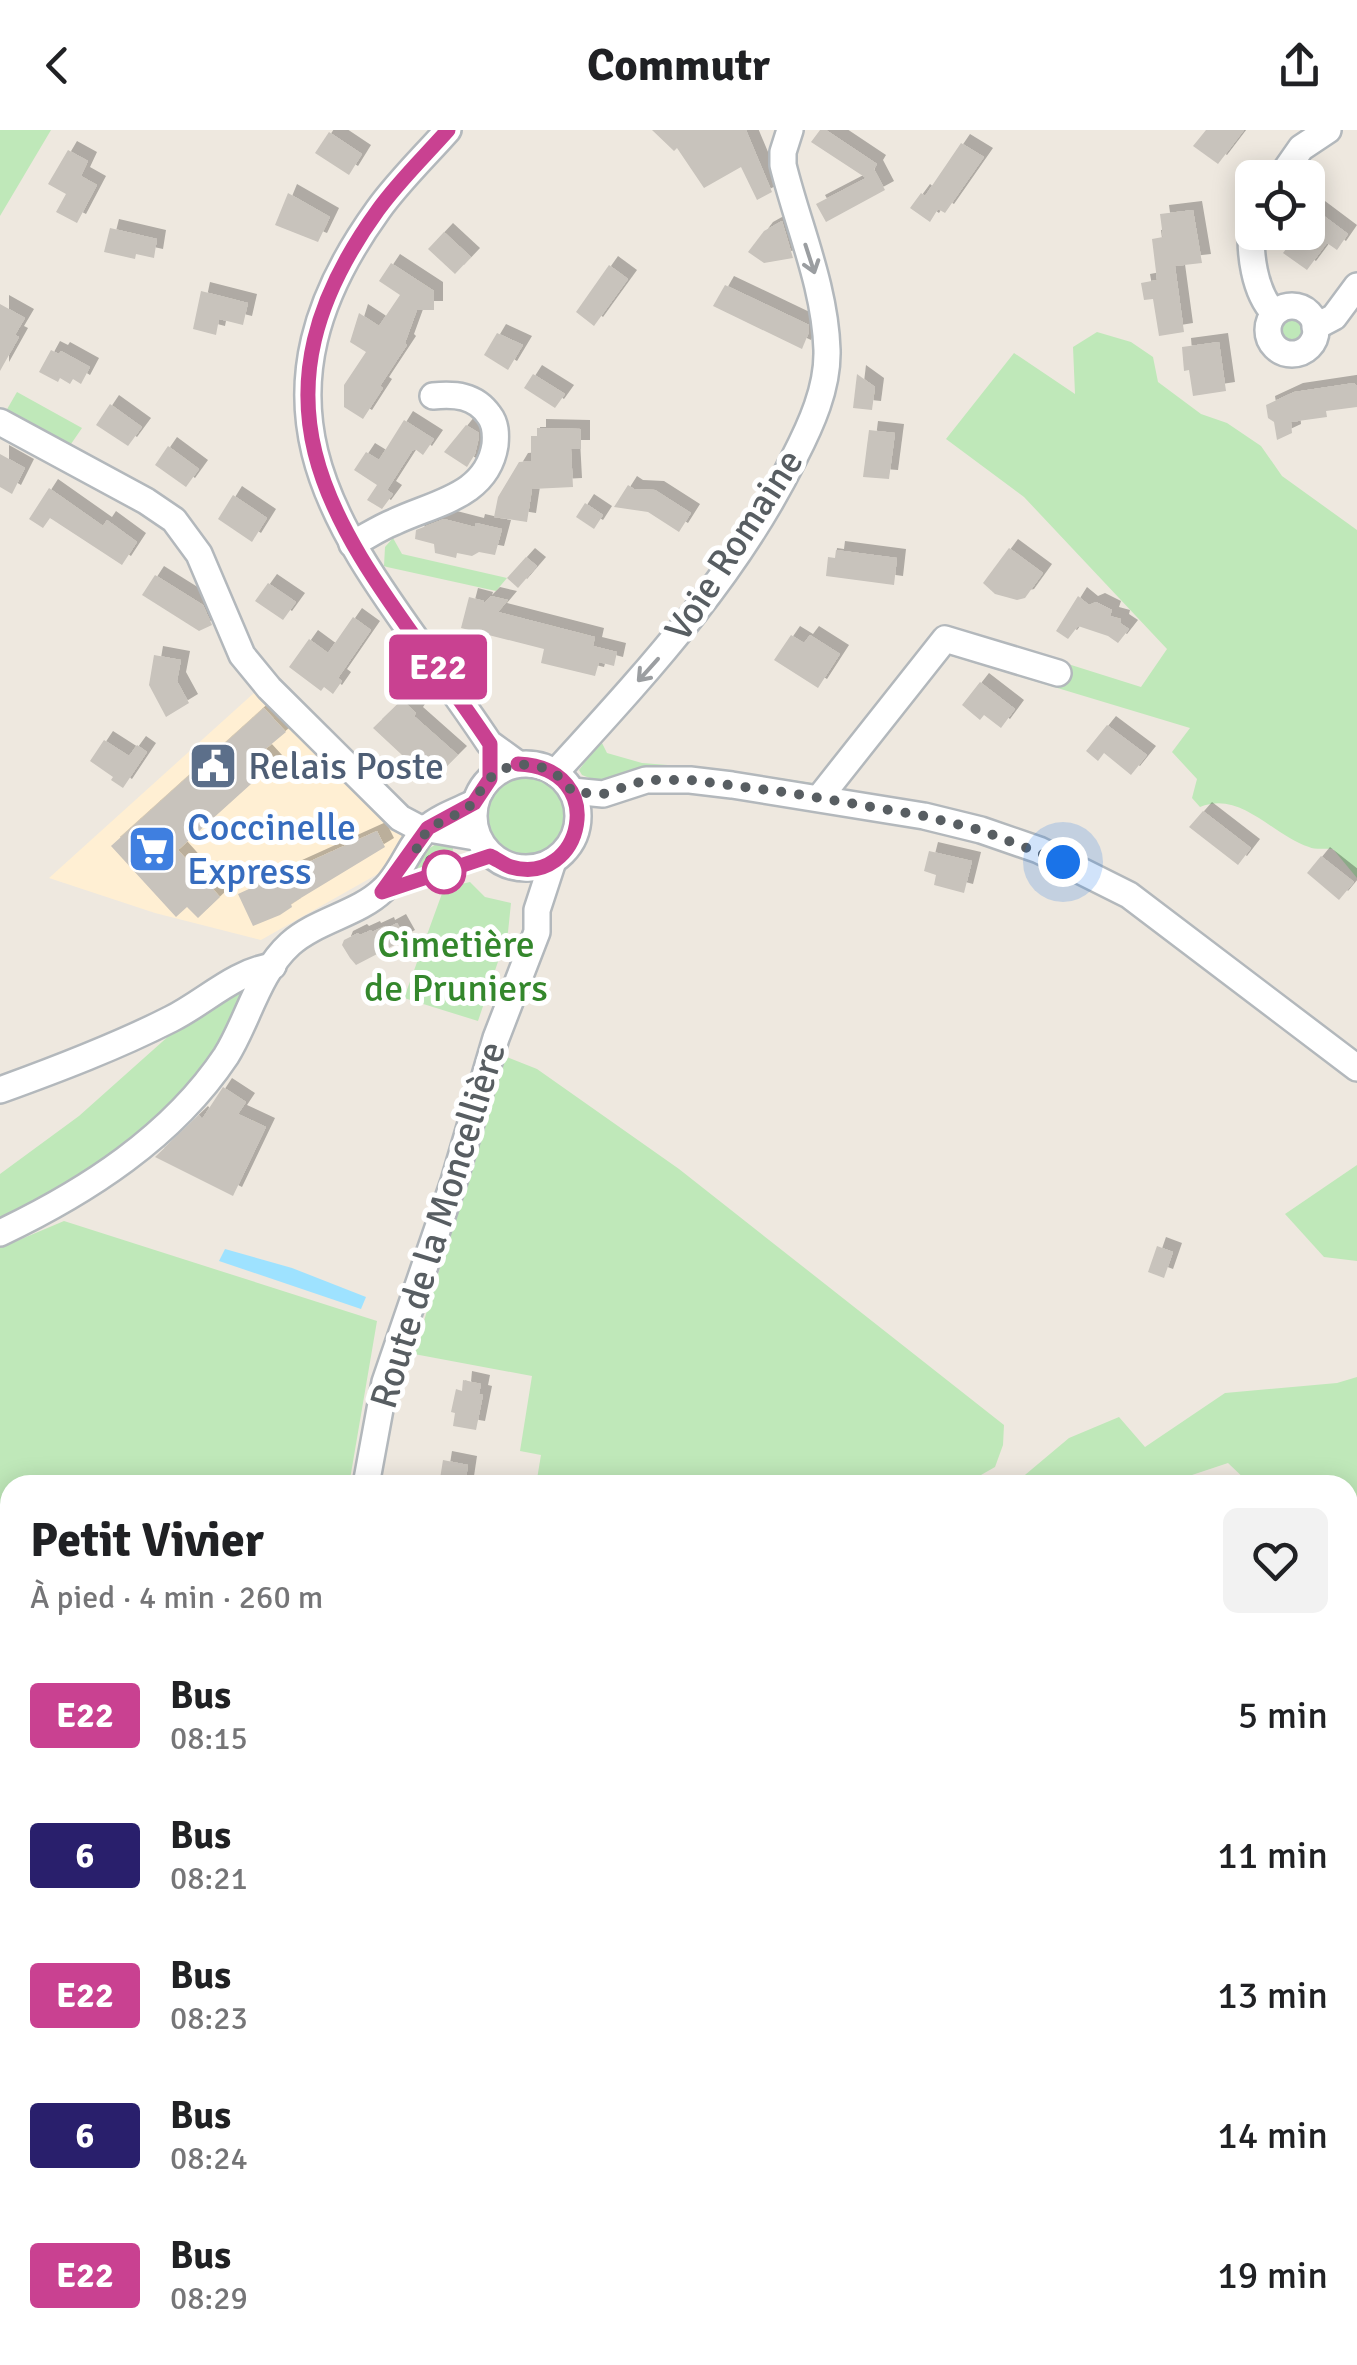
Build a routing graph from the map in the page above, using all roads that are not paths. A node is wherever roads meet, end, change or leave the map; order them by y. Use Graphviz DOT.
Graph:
graph roads {
  1 [pos="448,130"];
  2 [pos="790,130"];
  3 [pos="1328,130"];
  4 [pos="1293,160"];
  5 [pos="1253,250"];
  6 [pos="1357,286"];
  7 [pos="1274,314"];
  8 [pos="1315,327"];
  9 [pos="433,396"];
  10 [pos="0,422"];
  11 [pos="352,544"];
  12 [pos="1058,672"];
  13 [pos="490,744"];
  14 [pos="518,764"];
  15 [pos="490,779"];
  16 [pos="568,793"];
  17 [pos="820,797"];
  18 [pos="474,803"];
  19 [pos="428,828"];
  20 [pos="475,837"];
  21 [pos="553,861"];
  22 [pos="512,868"];
  23 [pos="537,910"];
  24 [pos="273,966"];
  25 [pos="1357,1068"];
  26 [pos="0,1090"];
  27 [pos="0,1232"];
  28 [pos="368,1475"];
  1 -- 11 [label="street"];
  2 -- 16 [label="street, Voie Romaine, one-way"];
  3 -- 4 [label="street"];
  5 -- 7 [label="street"];
  6 -- 8 [label="street"];
  7 -- 8 [label="street"];
  7 -- 8 [label="street"];
  9 -- 11 [label="street"];
  10 -- 19 [label="street"];
  11 -- 13 [label="street"];
  12 -- 17 [label="street"];
  13 -- 14 [label="street"];
  13 -- 15 [label="street"];
  14 -- 15 [label="street"];
  14 -- 16 [label="street"];
  15 -- 18 [label="street"];
  16 -- 17 [label="street"];
  16 -- 21 [label="street"];
  17 -- 25 [label="street"];
  18 -- 19 [label="street"];
  18 -- 20 [label="street"];
  19 -- 20 [label="street"];
  19 -- 24 [label="street"];
  20 -- 22 [label="street"];
  21 -- 22 [label="street"];
  21 -- 23 [label="street, Route de la Moncellière"];
  22 -- 23 [label="street"];
  23 -- 28 [label="street, Route de la Moncellière"];
  24 -- 26 [label="street"];
  24 -- 27 [label="street"];
}
